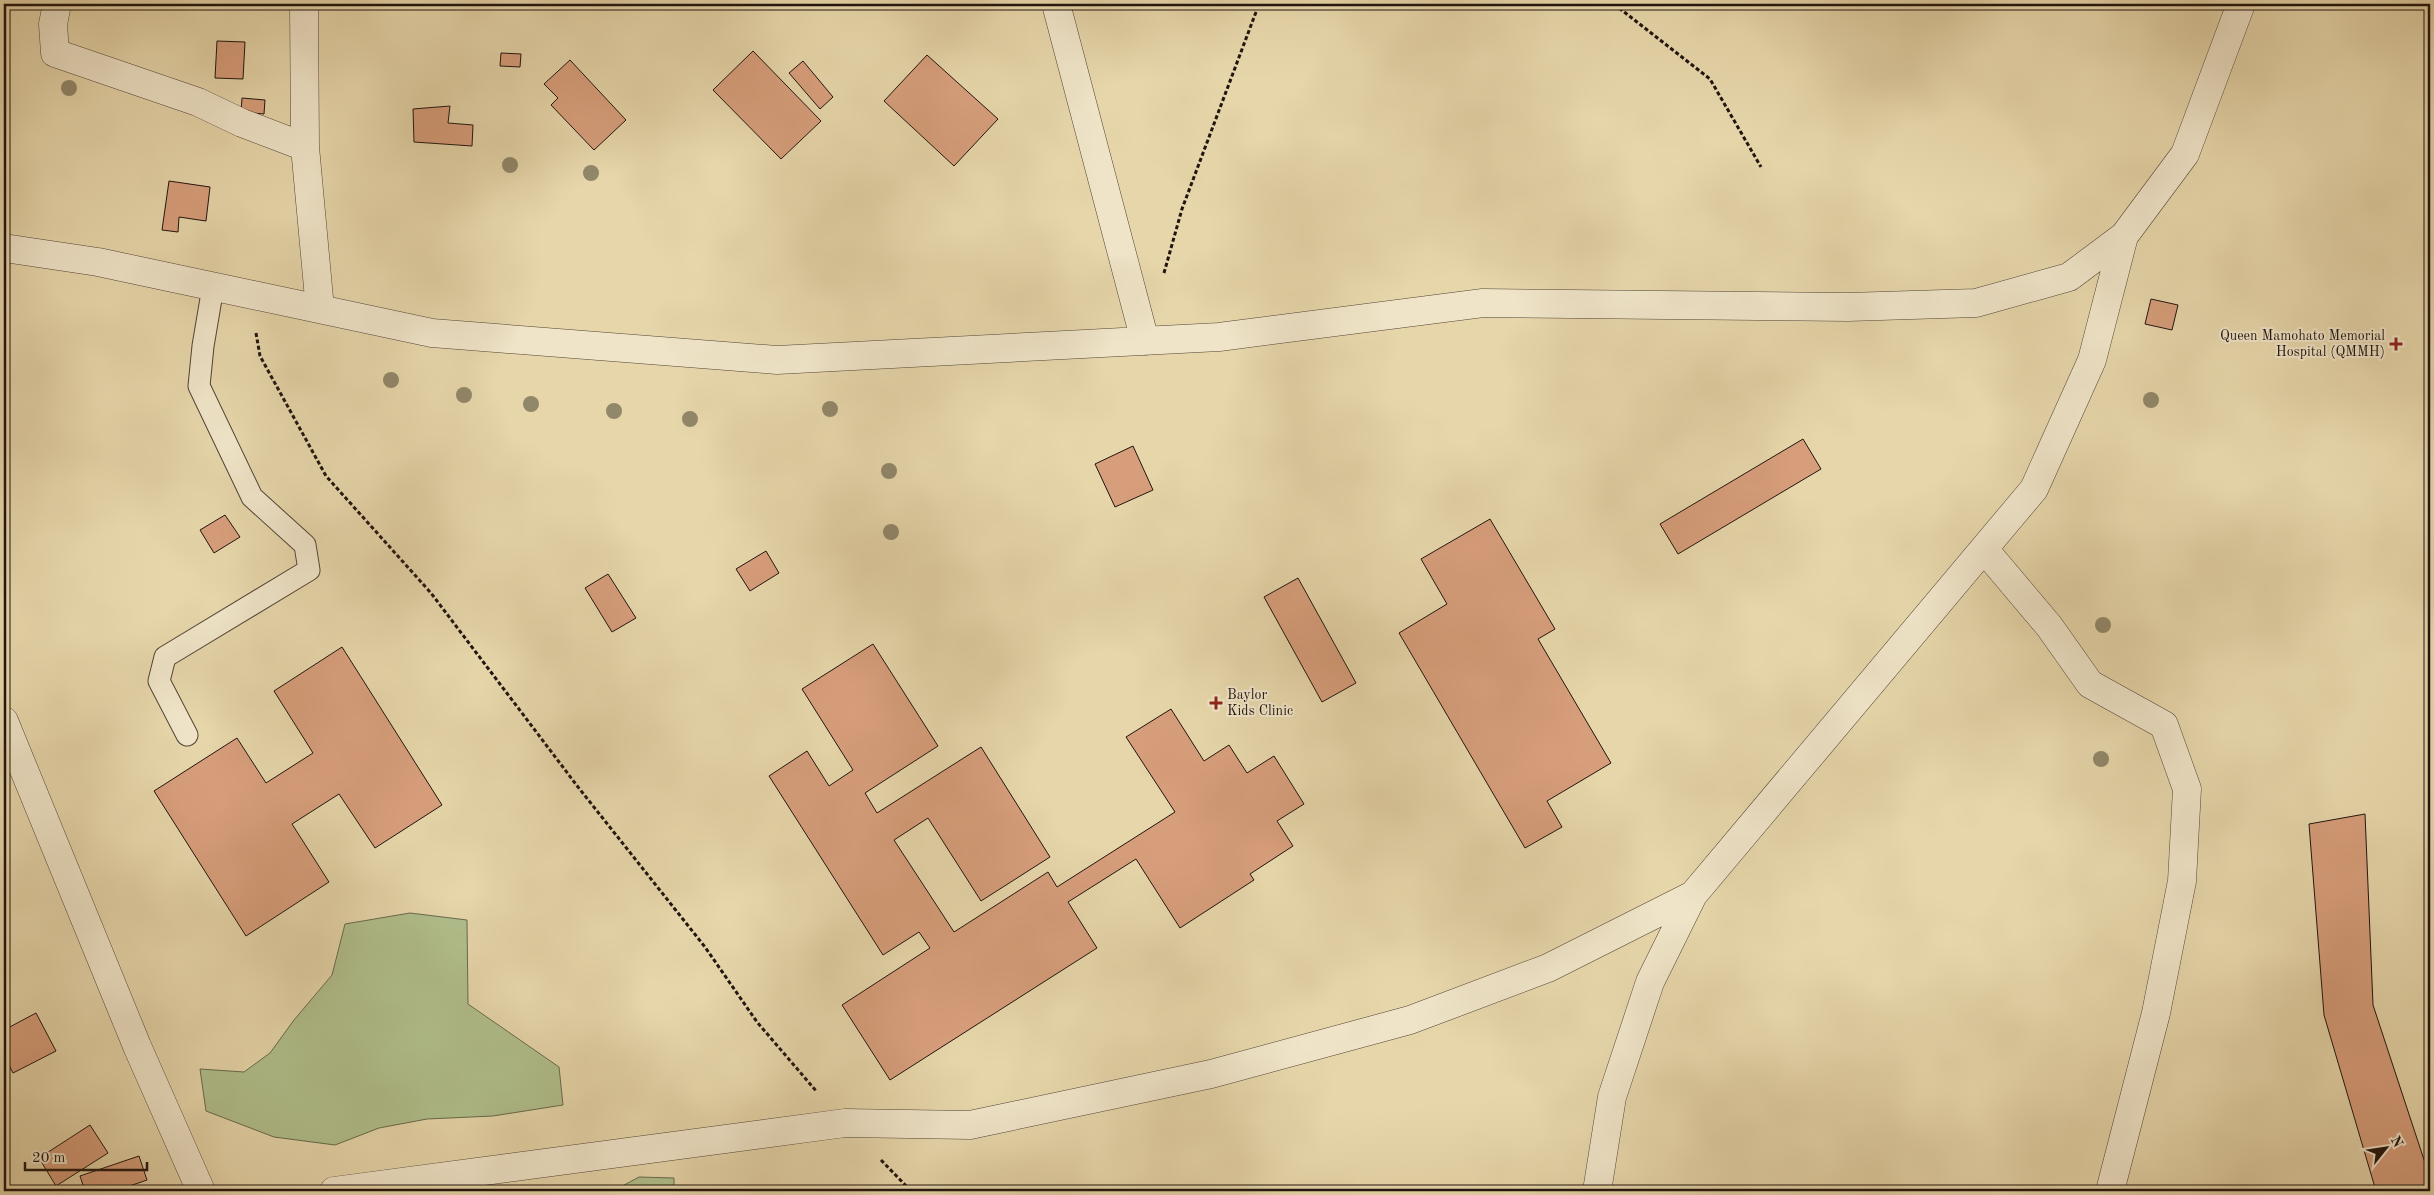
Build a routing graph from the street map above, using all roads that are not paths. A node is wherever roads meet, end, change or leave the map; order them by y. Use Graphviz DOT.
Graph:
graph roads {
  1 [pos="57,4"];
  2 [pos="304,4"];
  3 [pos="1056,4"];
  4 [pos="2241,4"];
  5 [pos="305,147"];
  6 [pos="2124,236"];
  7 [pos="4,248"];
  8 [pos="213,287"];
  9 [pos="320,309"];
  10 [pos="1145,341"];
  11 [pos="1984,549"];
  12 [pos="4,721"];
  13 [pos="187,735"];
  14 [pos="1693,895"];
  15 [pos="201,1191"];
  16 [pos="334,1191"];
  17 [pos="1597,1191"];
  18 [pos="2110,1191"];
  1 -- 5 [label="street"];
  2 -- 5 [label="street"];
  3 -- 10 [label="street"];
  4 -- 6 [label="street"];
  5 -- 9 [label="street"];
  6 -- 10 [label="street"];
  6 -- 11 [label="street"];
  7 -- 8 [label="street"];
  8 -- 9 [label="street"];
  8 -- 13 [label="lane"];
  9 -- 10 [label="street"];
  11 -- 14 [label="street"];
  11 -- 18 [label="street"];
  12 -- 15 [label="street"];
  14 -- 16 [label="street"];
  14 -- 17 [label="street"];
}
